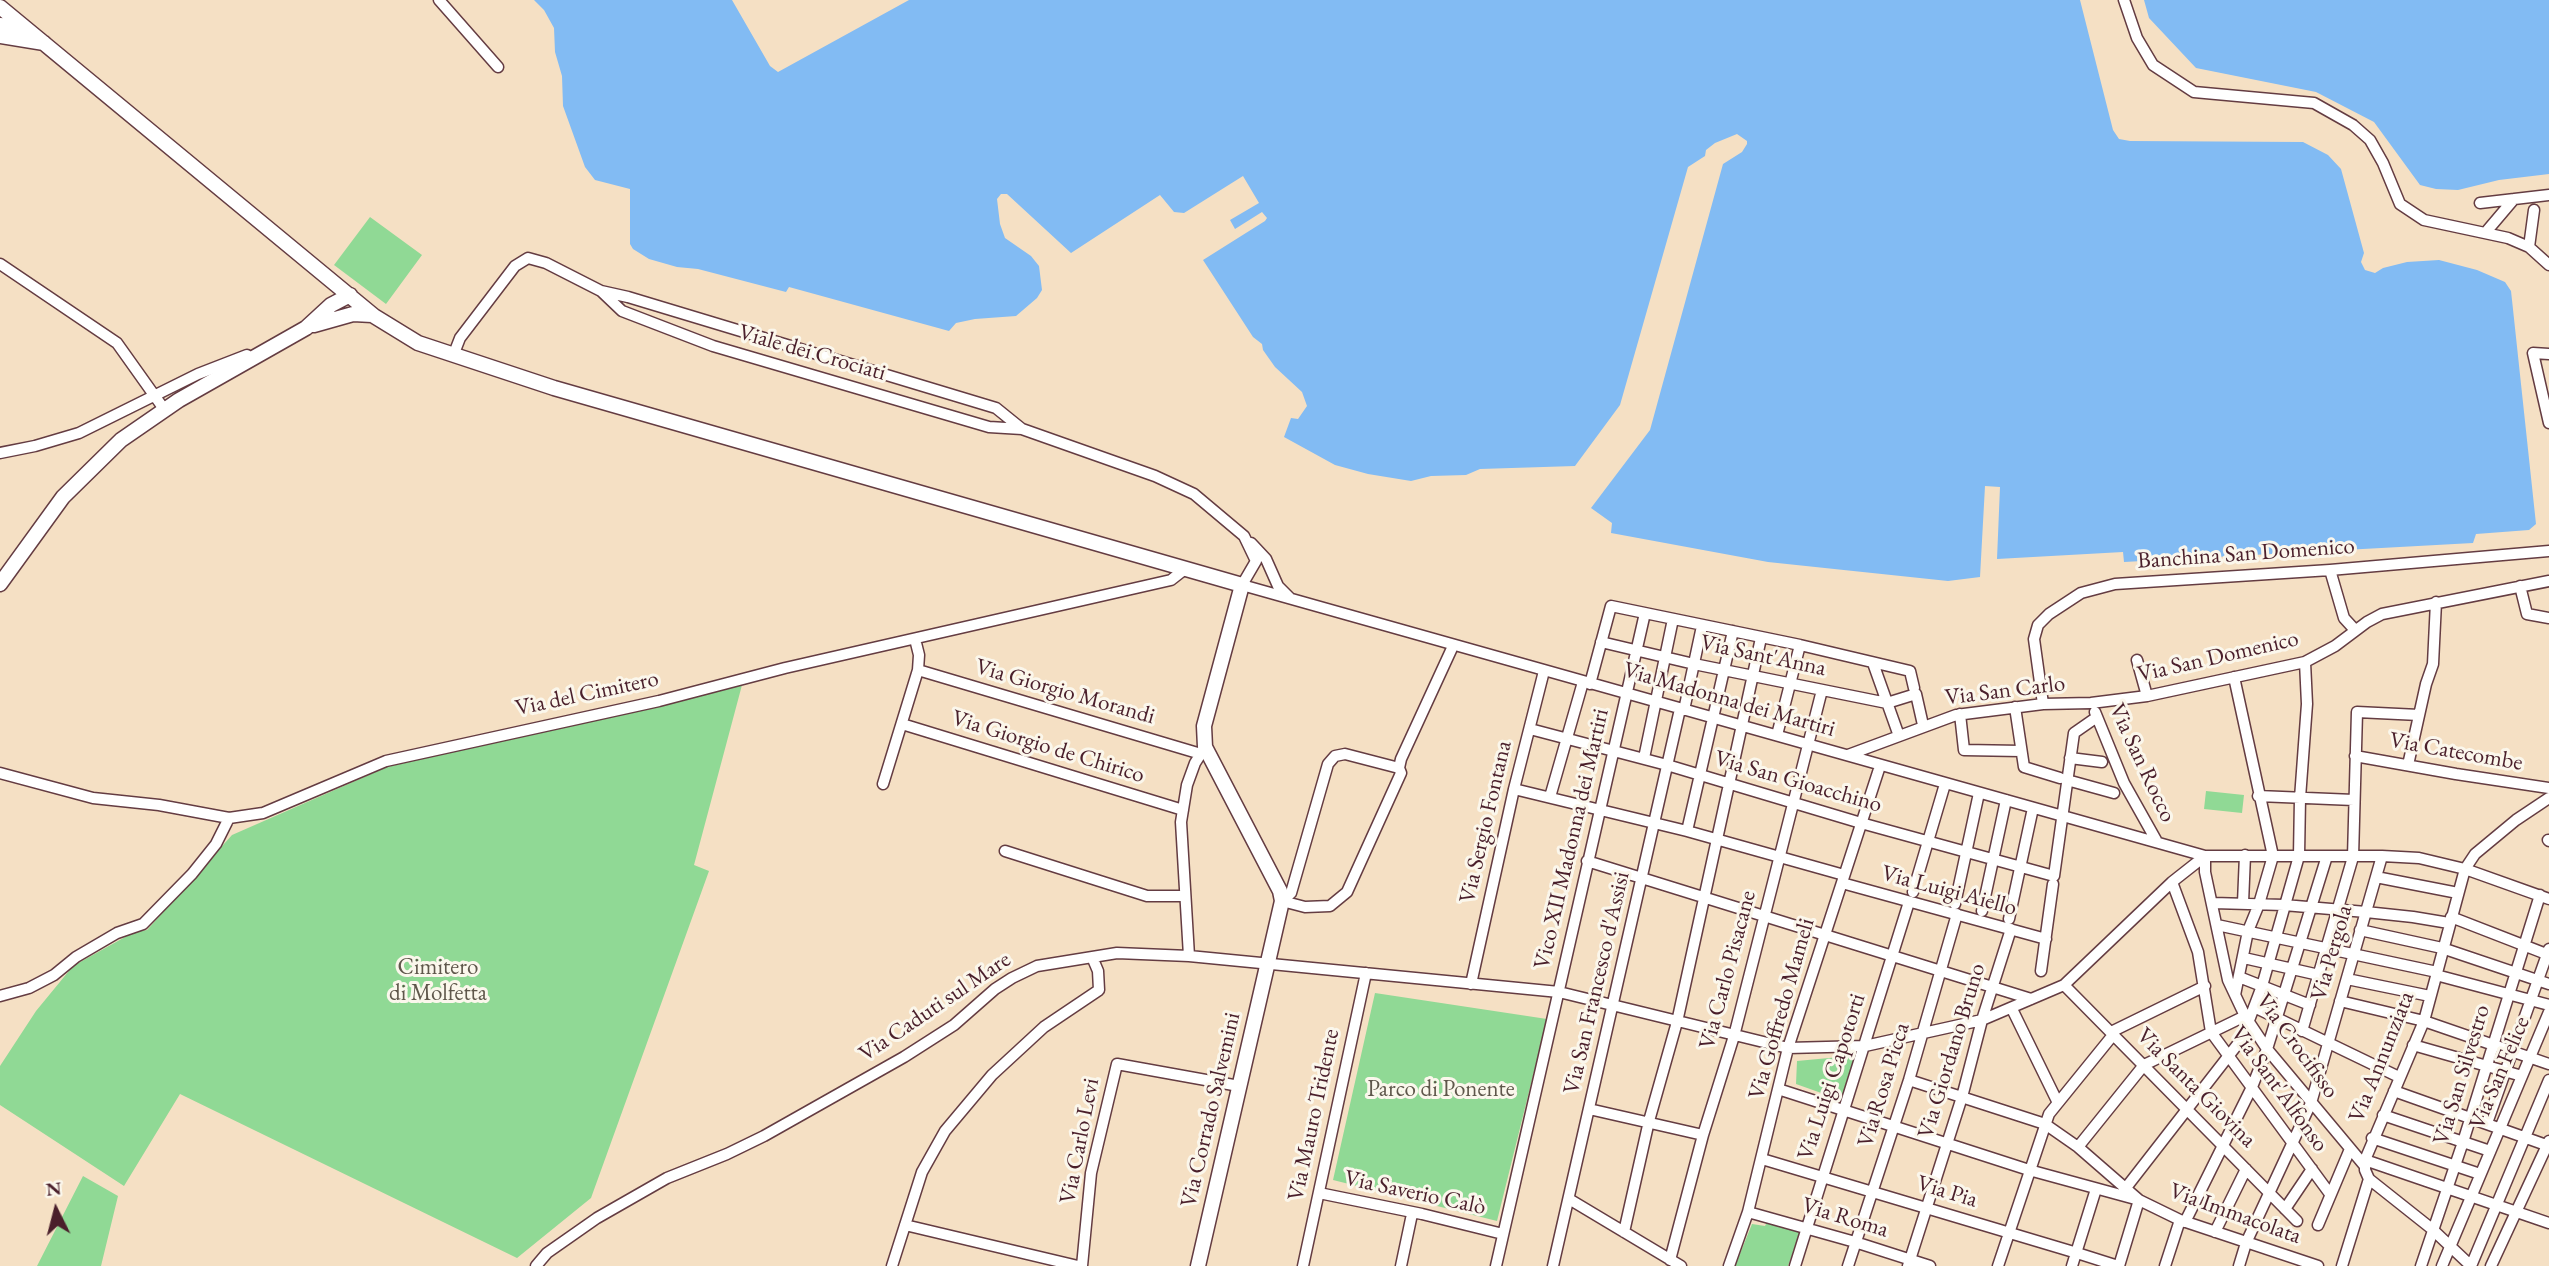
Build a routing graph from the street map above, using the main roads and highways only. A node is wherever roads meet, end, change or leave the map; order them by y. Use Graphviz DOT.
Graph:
graph roads {
  1 [pos="0,7"];
  2 [pos="0,25"];
  3 [pos="27,29"];
  4 [pos="0,36"];
  5 [pos="45,44"];
  6 [pos="329,278"];
  7 [pos="350,295"];
  8 [pos="327,315"];
  9 [pos="374,316"];
  10 [pos="0,584"];
  11 [pos="1198,1266"];
  1 -- 3 [label="main road"];
  2 -- 3 [label="main road"];
  3 -- 5 [label="main road"];
  4 -- 5 [label="main road"];
  5 -- 6 [label="main road"];
  6 -- 7 [label="main road"];
  6 -- 8 [label="main road"];
  7 -- 8 [label="main road"];
  7 -- 9 [label="main road"];
  8 -- 9 [label="main road"];
  8 -- 10 [label="main road"];
  9 -- 11 [label="main road, Via Corrado Salvemini"];
}
